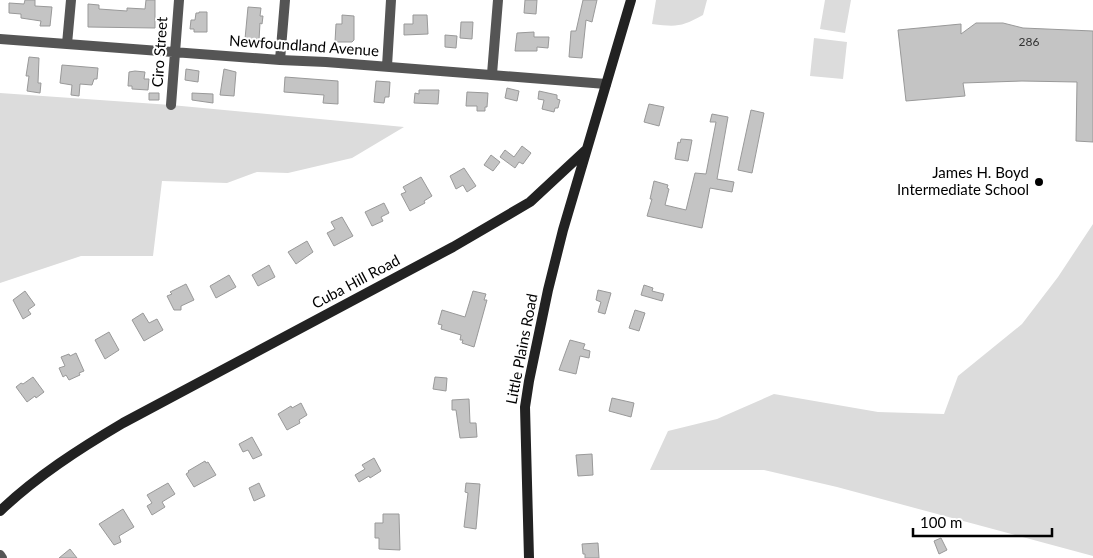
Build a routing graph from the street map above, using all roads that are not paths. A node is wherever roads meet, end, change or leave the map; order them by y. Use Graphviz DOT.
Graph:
graph roads {
  1 [pos="71,0"];
  2 [pos="179,0"];
  3 [pos="285,0"];
  4 [pos="391,0"];
  5 [pos="498,0"];
  6 [pos="631,0"];
  7 [pos="0,39"];
  8 [pos="67,44"];
  9 [pos="175,52"];
  10 [pos="280,60"];
  11 [pos="386,66"];
  12 [pos="492,74"];
  13 [pos="606,84"];
  14 [pos="171,105"];
  15 [pos="586,150"];
  16 [pos="0,511"];
  17 [pos="529,558"];
  1 -- 8 [label="street"];
  2 -- 9 [label="street, Ciro Street"];
  3 -- 10 [label="street"];
  4 -- 11 [label="street"];
  5 -- 12 [label="street"];
  6 -- 13 [label="main road"];
  7 -- 8 [label="street, Newfoundland Avenue"];
  8 -- 9 [label="street, Newfoundland Avenue"];
  9 -- 10 [label="street, Newfoundland Avenue"];
  9 -- 14 [label="street, Ciro Street"];
  10 -- 11 [label="street, Newfoundland Avenue"];
  11 -- 12 [label="street, Newfoundland Avenue"];
  12 -- 13 [label="street, Newfoundland Avenue"];
  13 -- 15 [label="main road"];
  15 -- 16 [label="main road, Cuba Hill Road"];
  15 -- 17 [label="main road, Little Plains Road"];
}
